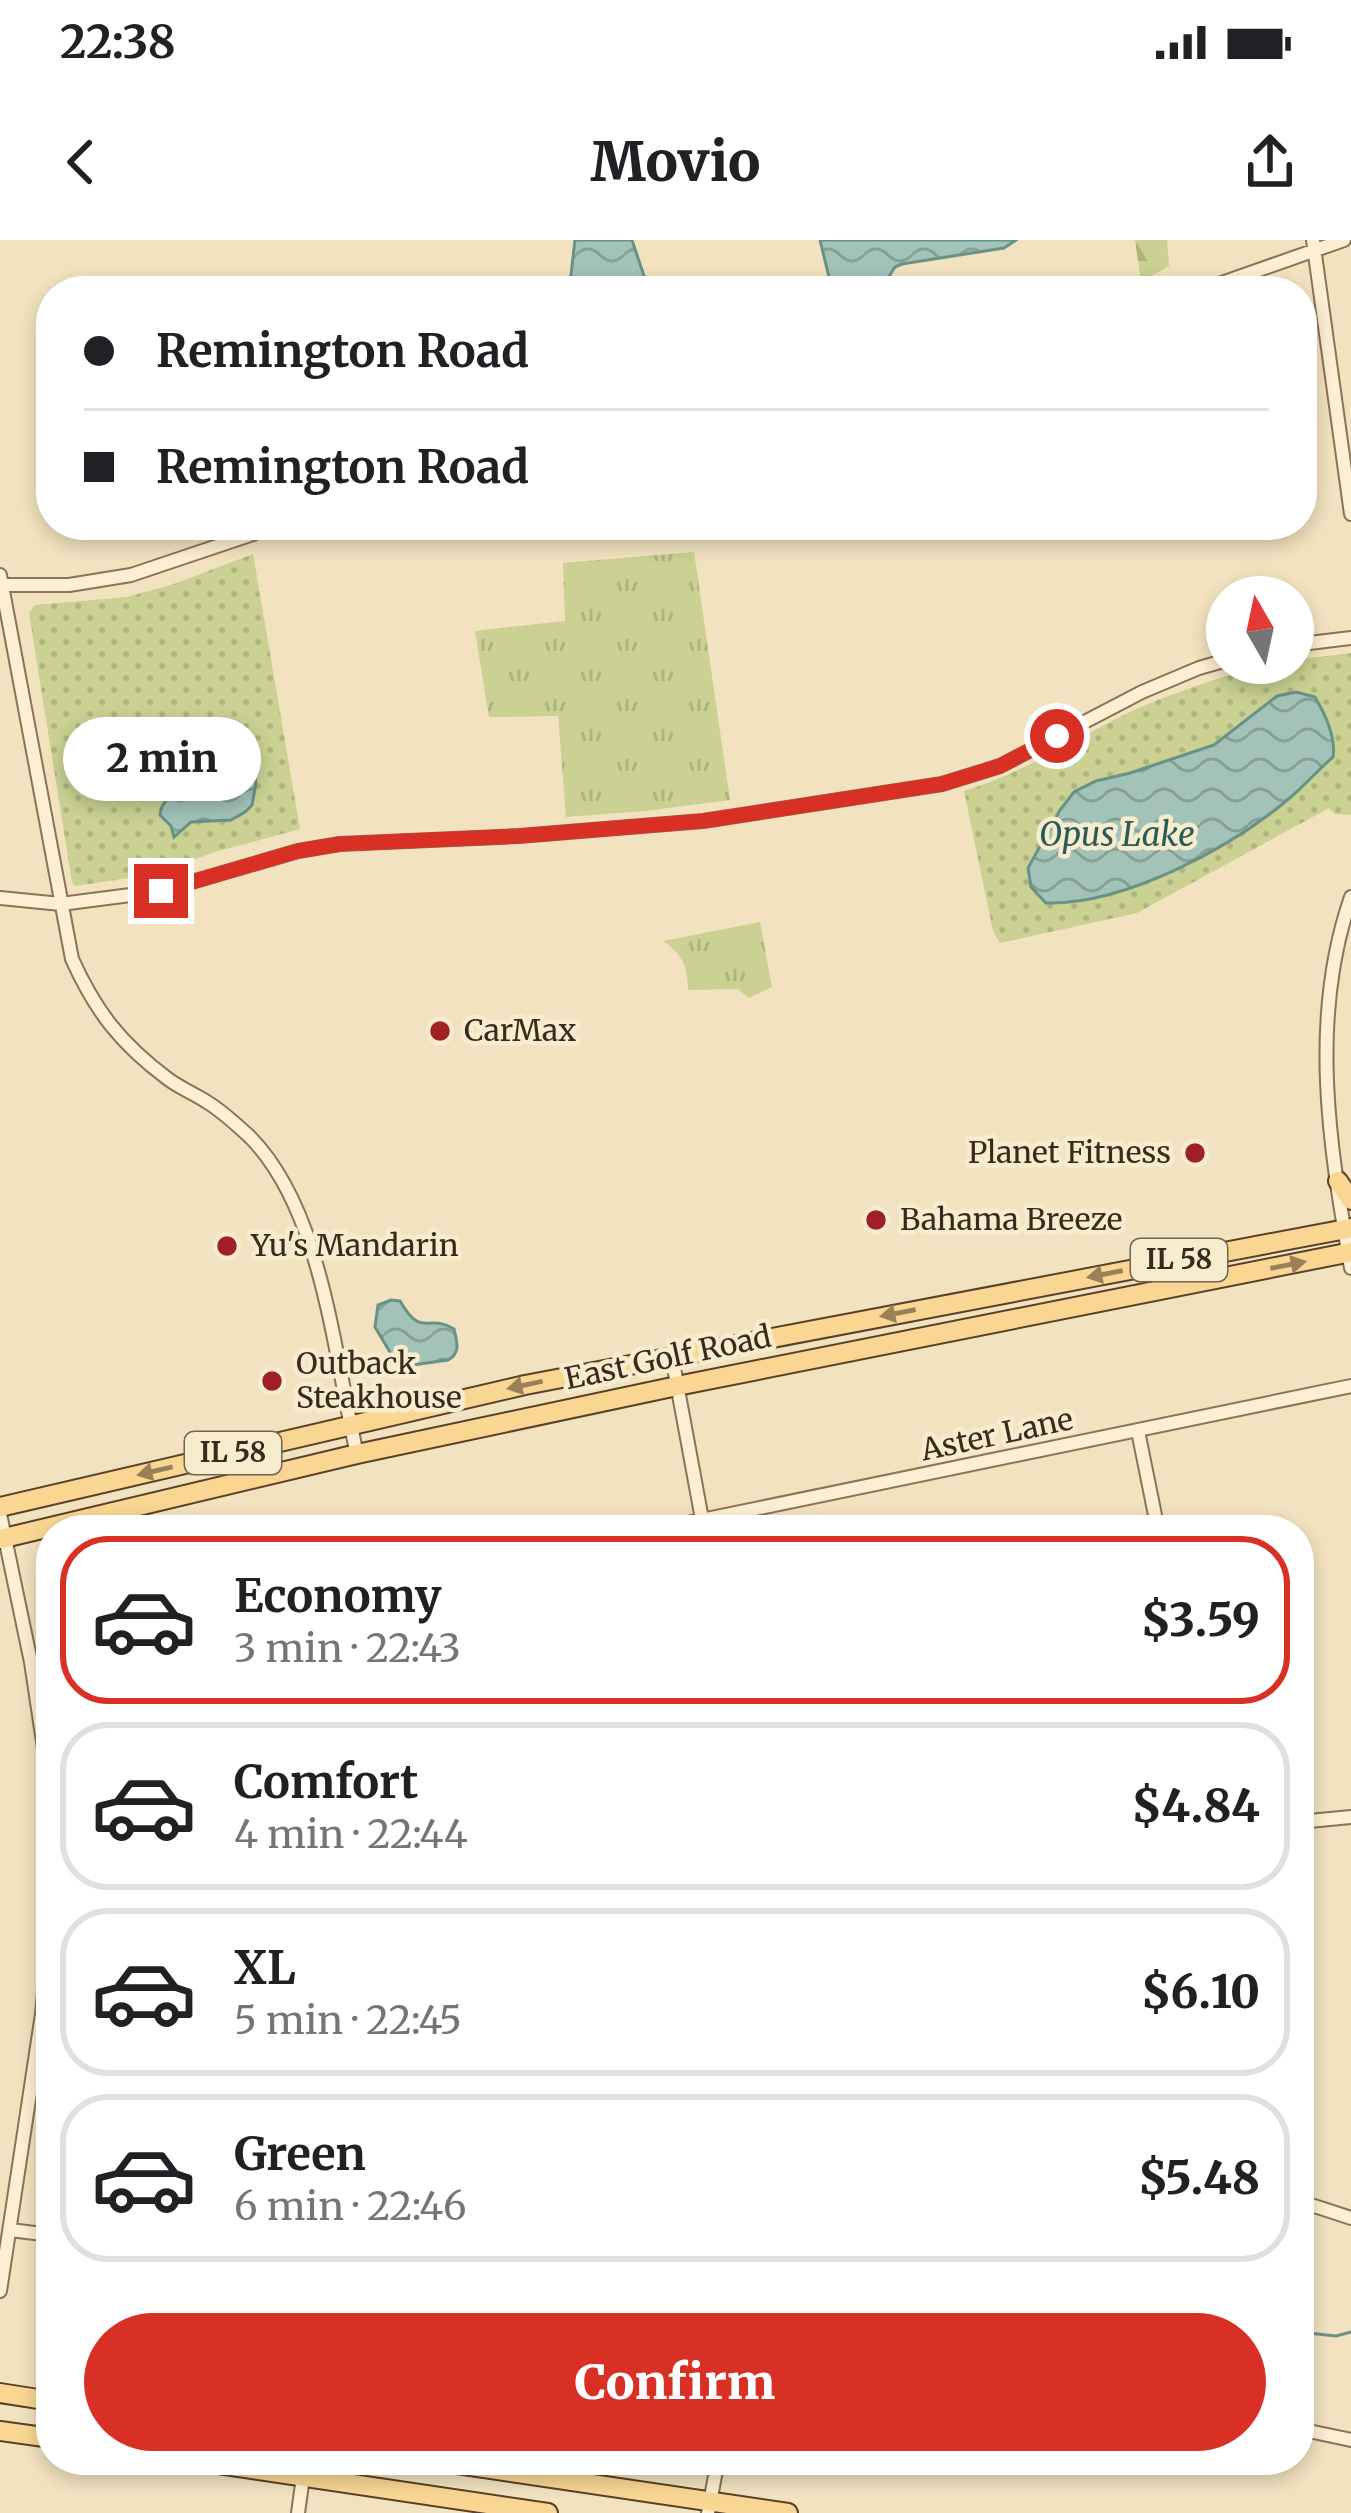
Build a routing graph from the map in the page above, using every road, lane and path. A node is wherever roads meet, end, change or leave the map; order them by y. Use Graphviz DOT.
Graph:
graph roads {
  1 [pos="1343,240"];
  2 [pos="1314,246"];
  3 [pos="1237,276"];
  4 [pos="1347,438"];
  5 [pos="1351,514"];
  6 [pos="238,540"];
  7 [pos="1,582"];
  8 [pos="1351,638"];
  9 [pos="1314,642"];
  10 [pos="1206,666"];
  11 [pos="1351,897"];
  12 [pos="0,898"];
  13 [pos="62,904"];
  14 [pos="1338,1181"];
  15 [pos="1351,1200"];
  16 [pos="1348,1228"];
  17 [pos="1350,1258"];
  18 [pos="672,1357"];
  19 [pos="677,1386"];
  20 [pos="1351,1386"];
  21 [pos="350,1426"];
  22 [pos="1138,1431"];
  23 [pos="357,1454"];
  24 [pos="0,1510"];
  25 [pos="100,1515"];
  26 [pos="701,1515"];
  27 [pos="749,1515"];
  28 [pos="1155,1515"];
  29 [pos="36,1530"];
  30 [pos="3,1538"];
  31 [pos="36,1661"];
  32 [pos="31,1662"];
  33 [pos="36,1696"];
  34 [pos="1351,1817"];
  35 [pos="1314,1821"];
  36 [pos="36,2054"];
  37 [pos="1314,2205"];
  38 [pos="1351,2218"];
  39 [pos="10,2230"];
  40 [pos="36,2233"];
  41 [pos="0,2291"];
  42 [pos="0,2393"];
  43 [pos="36,2399"];
  44 [pos="0,2431"];
  45 [pos="1314,2432"];
  46 [pos="36,2436"];
  47 [pos="1351,2440"];
  48 [pos="290,2475"];
  49 [pos="519,2475"];
  50 [pos="715,2475"];
  51 [pos="303,2477"];
  52 [pos="709,2507"];
  53 [pos="298,2513"];
  54 [pos="548,2513"];
  55 [pos="788,2513"];
  1 -- 2 [label="street"];
  2 -- 3 [label="street"];
  2 -- 4 [label="street"];
  4 -- 5 [label="street"];
  6 -- 7 [label="street"];
  7 -- 13 [label="street"];
  8 -- 9 [label="street"];
  10 -- 13 [label="street"];
  11 -- 14 [label="street"];
  12 -- 13 [label="street"];
  13 -- 21 [label="street"];
  14 -- 15 [label="main road"];
  14 -- 16 [label="street"];
  16 -- 17 [label="street"];
  16 -- 18 [label="main road, East Golf Road / IL 58, one-way"];
  19 -- 17 [label="main road, East Golf Road / IL 58, one-way"];
  18 -- 19 [label="street"];
  18 -- 21 [label="main road, East Golf Road / IL 58, one-way"];
  19 -- 23 [label="main road, East Golf Road / IL 58"];
  19 -- 26 [label="street"];
  20 -- 22 [label="street, Aster Lane"];
  21 -- 23 [label="street"];
  21 -- 24 [label="main road, East Golf Road / IL 58, one-way"];
  22 -- 27 [label="street, Aster Lane"];
  22 -- 28 [label="street"];
  23 -- 25 [label="main road, East Golf Road / IL 58"];
  24 -- 30 [label="street"];
  29 -- 30 [label="main road, East Golf Road / IL 58"];
  30 -- 32 [label="street"];
  31 -- 32 [label="street"];
  32 -- 33 [label="street"];
  34 -- 35 [label="street"];
  36 -- 39 [label="street"];
  37 -- 38 [label="street"];
  39 -- 40 [label="street"];
  39 -- 41 [label="street"];
  42 -- 43 [label="main road"];
  44 -- 46 [label="main road"];
  45 -- 47 [label="street"];
  48 -- 51 [label="main road"];
  49 -- 52 [label="main road"];
  50 -- 52 [label="street"];
  51 -- 53 [label="street"];
  51 -- 54 [label="main road"];
  52 -- 55 [label="main road"];
}
